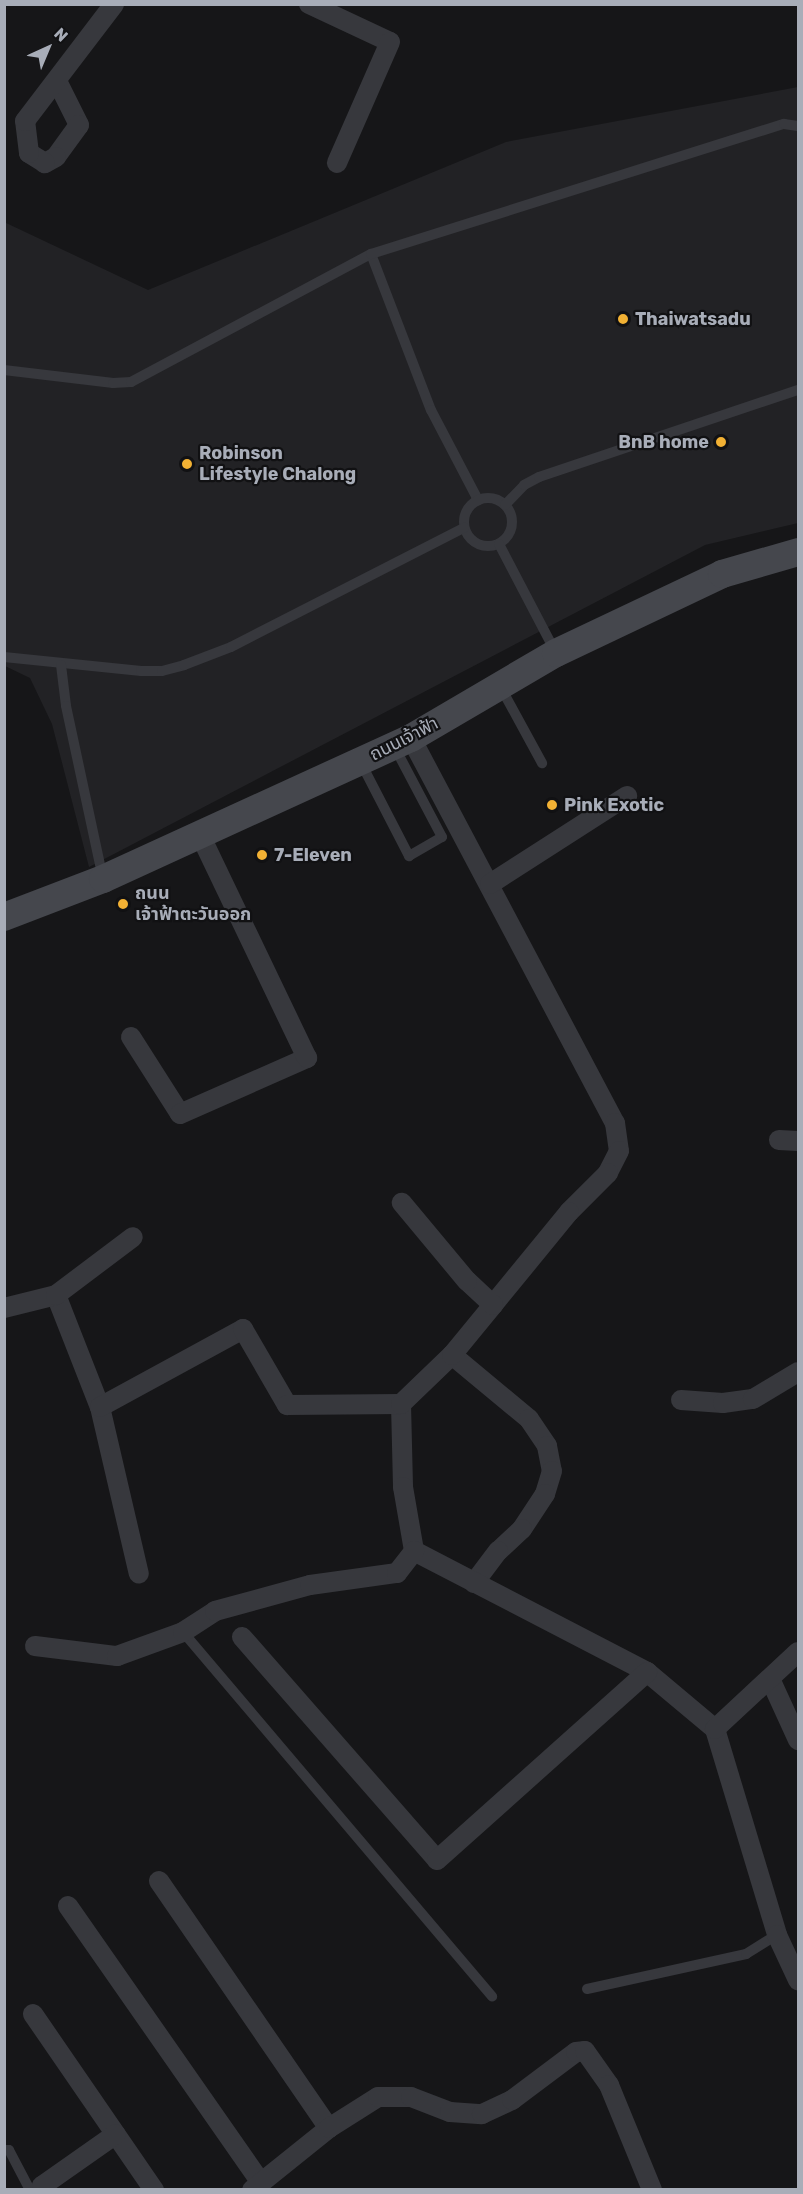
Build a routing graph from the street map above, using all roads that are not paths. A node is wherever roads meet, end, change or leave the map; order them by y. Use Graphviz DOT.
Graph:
graph roads {
  1 [pos="114,4"];
  2 [pos="309,4"];
  3 [pos="57,83"];
  4 [pos="798,126"];
  5 [pos="337,163"];
  6 [pos="370,254"];
  7 [pos="4,370"];
  8 [pos="798,390"];
  9 [pos="478,500"];
  10 [pos="505,505"];
  11 [pos="464,528"];
  12 [pos="500,544"];
  13 [pos="798,552"];
  14 [pos="556,653"];
  15 [pos="4,657"];
  16 [pos="61,665"];
  17 [pos="500,686"];
  18 [pos="402,742"];
  19 [pos="360,762"];
  20 [pos="542,763"];
  21 [pos="627,796"];
  22 [pos="200,835"];
  23 [pos="103,879"];
  24 [pos="490,884"];
  25 [pos="4,917"];
  26 [pos="131,1037"];
  27 [pos="402,1203"];
  28 [pos="133,1237"];
  29 [pos="57,1295"];
  30 [pos="493,1305"];
  31 [pos="4,1308"];
  32 [pos="453,1355"];
  33 [pos="798,1372"];
  34 [pos="681,1400"];
  35 [pos="401,1404"];
  36 [pos="100,1407"];
  37 [pos="414,1551"];
  38 [pos="139,1574"];
  39 [pos="474,1583"];
  40 [pos="183,1632"];
  41 [pos="242,1637"];
  42 [pos="35,1646"];
  43 [pos="798,1652"];
  44 [pos="647,1672"];
  45 [pos="771,1681"];
  46 [pos="715,1730"];
  47 [pos="798,1740"];
  48 [pos="159,1881"];
  49 [pos="68,1906"];
  50 [pos="777,1935"];
  51 [pos="798,1980"];
  52 [pos="587,1989"];
  53 [pos="492,1997"];
  54 [pos="33,2014"];
  55 [pos="329,2128"];
  56 [pos="116,2134"];
  57 [pos="4,2150"];
  58 [pos="256,2186"];
  59 [pos="30,2190"];
  60 [pos="45,2190"];
  61 [pos="154,2190"];
  62 [pos="652,2190"];
  1 -- 3 [label="street"];
  2 -- 5 [label="street"];
  4 -- 6 [label="lane"];
  6 -- 7 [label="lane"];
  6 -- 9 [label="lane"];
  8 -- 10 [label="lane"];
  9 -- 10 [label="lane"];
  9 -- 11 [label="lane"];
  10 -- 12 [label="lane"];
  11 -- 12 [label="lane"];
  11 -- 16 [label="lane"];
  12 -- 14 [label="lane"];
  13 -- 14 [label="main road, ถนนเจ้าฟ้า"];
  14 -- 17 [label="main road, ถนนเจ้าฟ้า"];
  15 -- 16 [label="lane"];
  16 -- 23 [label="lane"];
  17 -- 18 [label="main road, ถนนเจ้าฟ้า"];
  17 -- 20 [label="lane"];
  18 -- 19 [label="main road, ถนนเจ้าฟ้า"];
  18 -- 19 [label="lane"];
  18 -- 24 [label="street"];
  19 -- 22 [label="main road, ถนนเจ้าฟ้า"];
  21 -- 24 [label="street"];
  22 -- 23 [label="main road, ถนนเจ้าฟ้า"];
  22 -- 26 [label="street"];
  23 -- 25 [label="main road, ถนนเจ้าฟ้า"];
  24 -- 30 [label="street"];
  27 -- 30 [label="street"];
  28 -- 29 [label="street"];
  29 -- 31 [label="street"];
  29 -- 36 [label="street"];
  30 -- 32 [label="street"];
  32 -- 35 [label="street"];
  32 -- 39 [label="street"];
  33 -- 34 [label="street"];
  35 -- 36 [label="street"];
  35 -- 37 [label="street"];
  36 -- 38 [label="street"];
  37 -- 39 [label="street"];
  37 -- 40 [label="street"];
  39 -- 44 [label="street"];
  40 -- 42 [label="street"];
  40 -- 53 [label="lane"];
  41 -- 44 [label="street"];
  43 -- 45 [label="street"];
  44 -- 46 [label="street"];
  45 -- 46 [label="street"];
  45 -- 47 [label="street"];
  46 -- 50 [label="street"];
  48 -- 55 [label="street"];
  49 -- 58 [label="street"];
  50 -- 51 [label="street"];
  50 -- 52 [label="lane"];
  54 -- 56 [label="street"];
  55 -- 58 [label="street"];
  55 -- 62 [label="street"];
  56 -- 60 [label="street"];
  56 -- 61 [label="street"];
  57 -- 59 [label="lane"];
}
